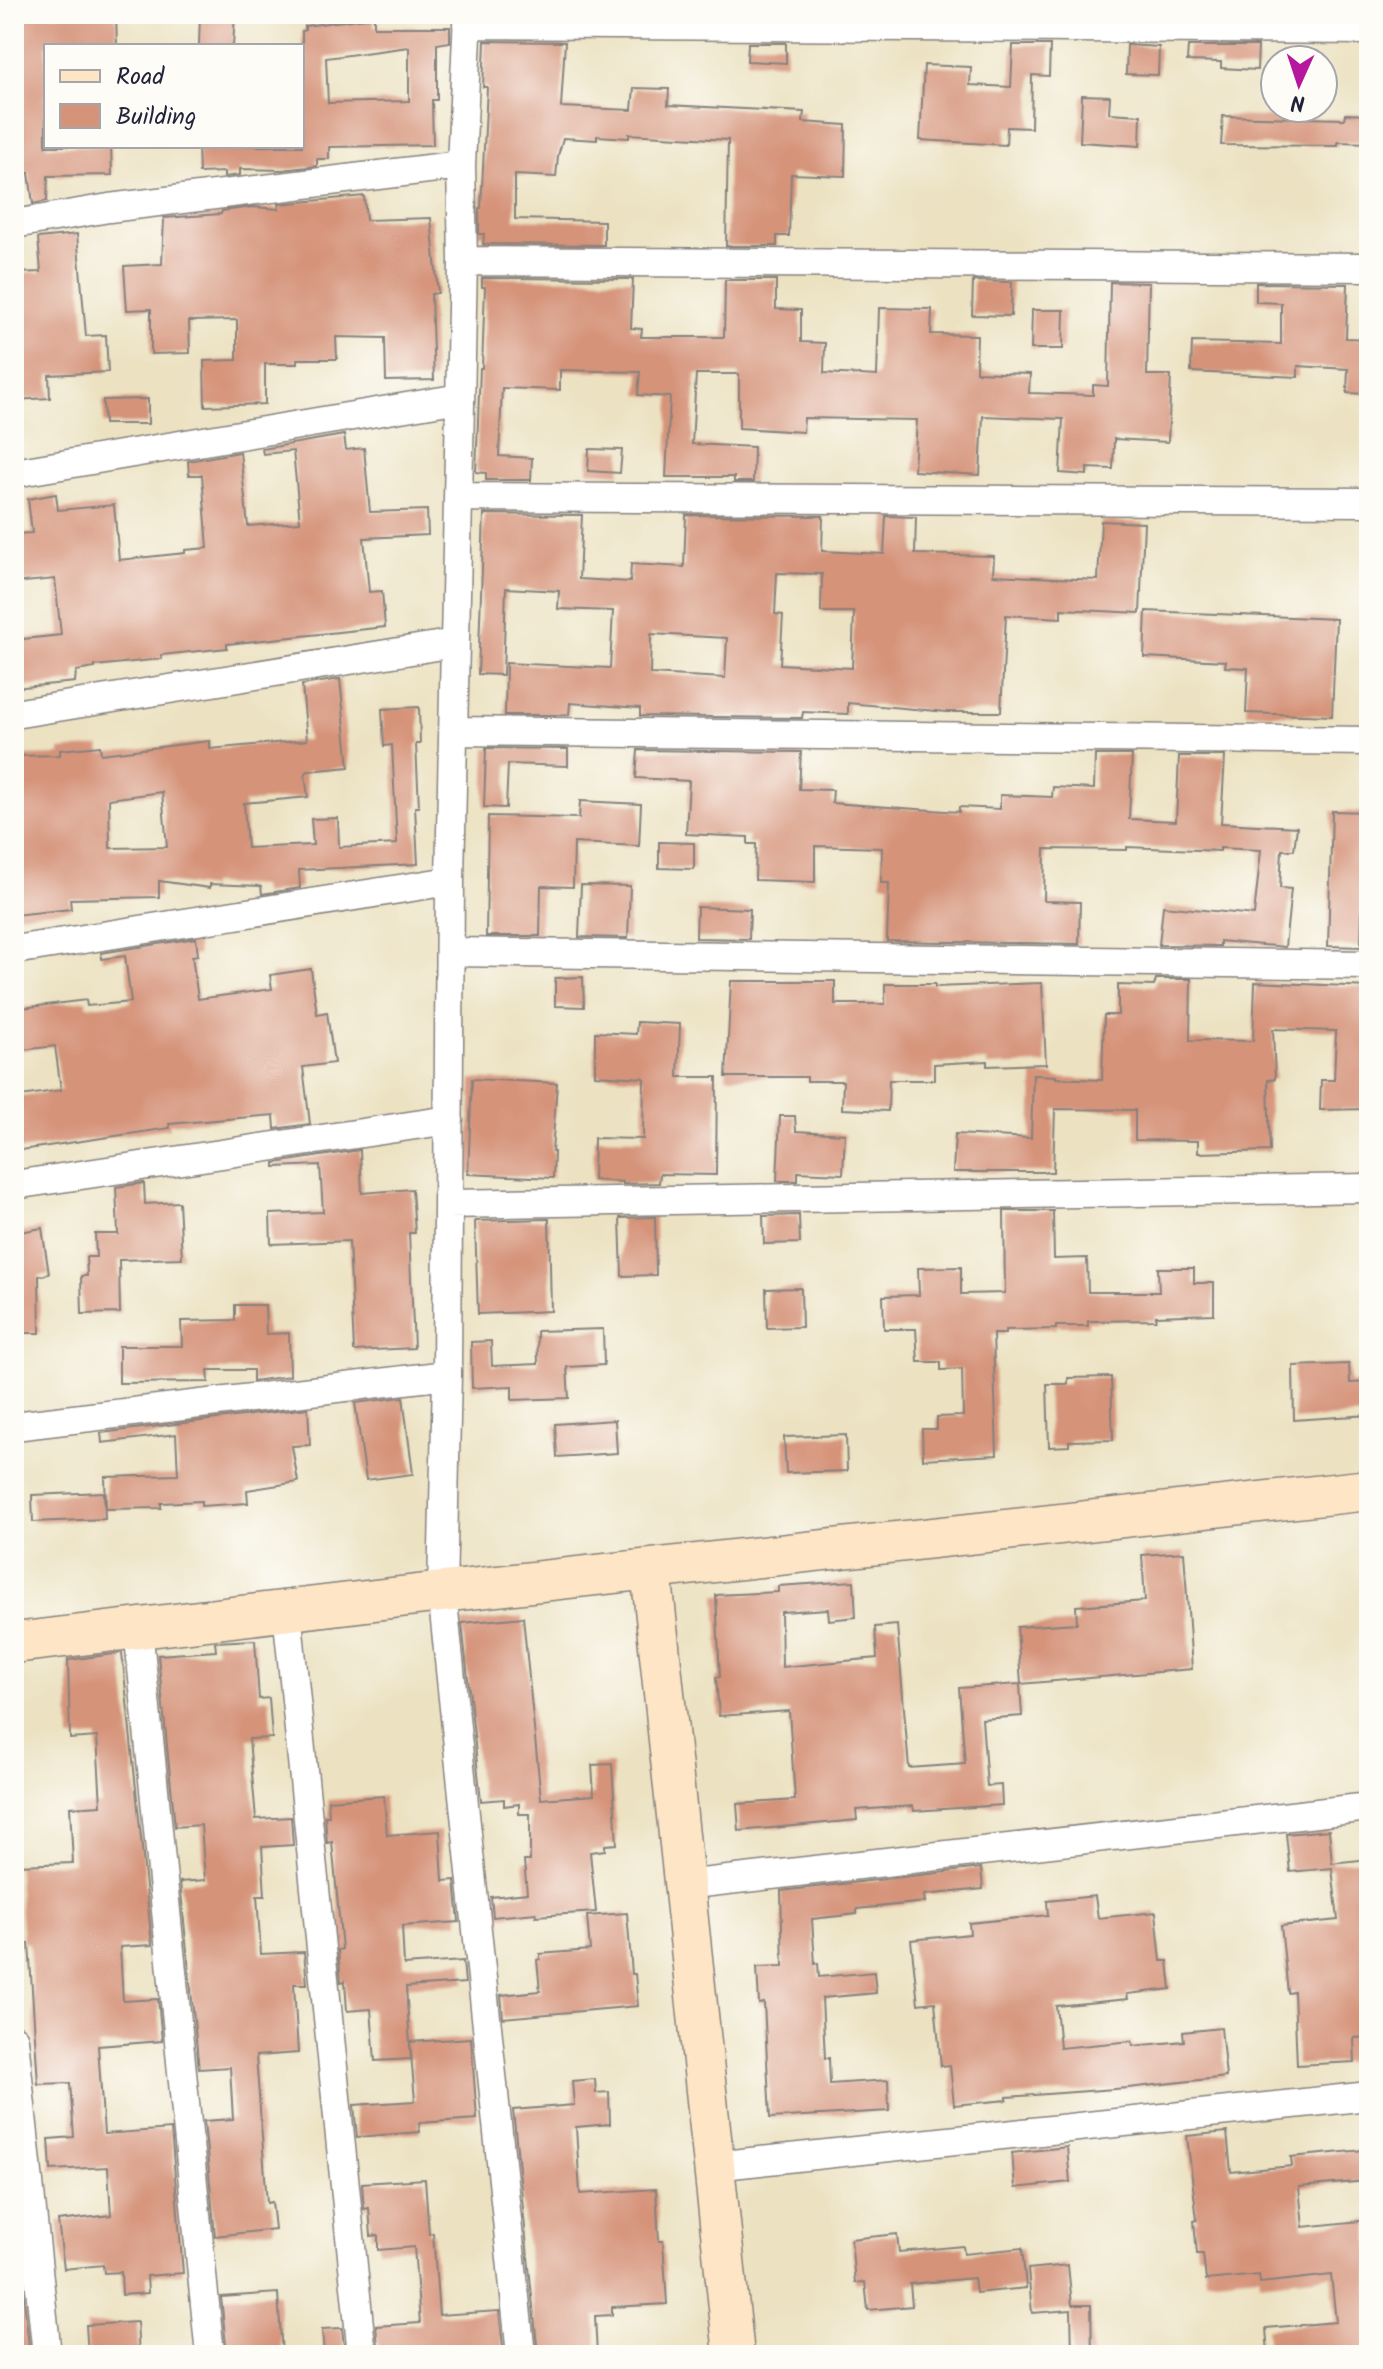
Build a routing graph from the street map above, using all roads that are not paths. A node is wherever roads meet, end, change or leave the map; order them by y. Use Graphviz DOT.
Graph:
graph roads {
  1 [pos="468,19"];
  2 [pos="1369,30"];
  3 [pos="461,165"];
  4 [pos="14,224"];
  5 [pos="463,261"];
  6 [pos="1369,267"];
  7 [pos="460,398"];
  8 [pos="14,473"];
  9 [pos="458,497"];
  10 [pos="1369,502"];
  11 [pos="455,643"];
  12 [pos="14,714"];
  13 [pos="453,731"];
  14 [pos="1369,741"];
  15 [pos="450,881"];
  16 [pos="14,950"];
  17 [pos="451,952"];
  18 [pos="1369,965"];
  19 [pos="449,1120"];
  20 [pos="14,1185"];
  21 [pos="1369,1188"];
  22 [pos="448,1204"];
  23 [pos="447,1375"];
  24 [pos="14,1426"];
  25 [pos="1369,1490"];
  26 [pos="651,1570"];
  27 [pos="442,1592"];
  28 [pos="287,1611"];
  29 [pos="138,1628"];
  30 [pos="14,1643"];
  31 [pos="1369,1807"];
  32 [pos="684,1885"];
  33 [pos="14,2039"];
  34 [pos="1369,2096"];
  35 [pos="713,2166"];
  36 [pos="47,2355"];
  37 [pos="210,2355"];
  38 [pos="362,2355"];
  39 [pos="521,2355"];
  40 [pos="734,2355"];
  1 -- 2 [label="street"];
  1 -- 3 [label="street"];
  3 -- 4 [label="street"];
  3 -- 5 [label="street"];
  5 -- 6 [label="street"];
  5 -- 7 [label="street"];
  7 -- 8 [label="street"];
  7 -- 9 [label="street"];
  9 -- 10 [label="street"];
  9 -- 11 [label="street"];
  11 -- 12 [label="street"];
  11 -- 13 [label="street"];
  13 -- 14 [label="street"];
  13 -- 15 [label="street"];
  15 -- 16 [label="street"];
  15 -- 17 [label="street"];
  17 -- 18 [label="street"];
  17 -- 19 [label="street"];
  19 -- 20 [label="street"];
  19 -- 22 [label="street"];
  21 -- 22 [label="street"];
  22 -- 23 [label="street"];
  23 -- 24 [label="street"];
  23 -- 27 [label="street"];
  25 -- 26 [label="street"];
  26 -- 27 [label="street"];
  26 -- 32 [label="street"];
  27 -- 28 [label="street"];
  27 -- 39 [label="street"];
  28 -- 29 [label="street"];
  28 -- 38 [label="street"];
  29 -- 30 [label="street"];
  29 -- 37 [label="street"];
  31 -- 32 [label="street"];
  32 -- 35 [label="street"];
  33 -- 36 [label="street"];
  34 -- 35 [label="street"];
  35 -- 40 [label="street"];
}
